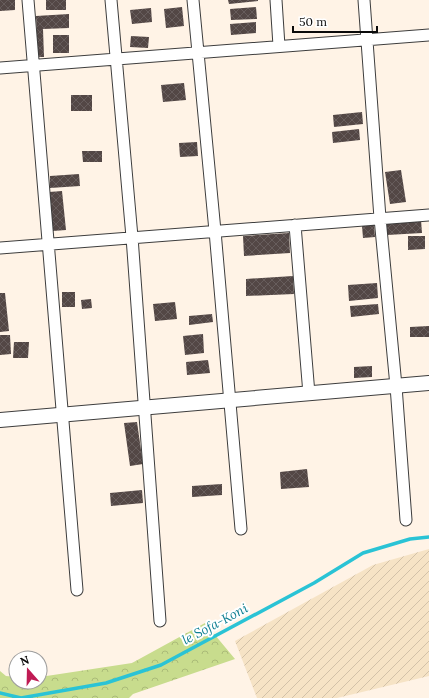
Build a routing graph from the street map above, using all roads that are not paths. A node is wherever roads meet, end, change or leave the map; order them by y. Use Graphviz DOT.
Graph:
graph roads {
  1 [pos="28,0"];
  2 [pos="111,0"];
  3 [pos="193,0"];
  4 [pos="276,0"];
  5 [pos="364,0"];
  6 [pos="429,35"];
  7 [pos="367,39"];
  8 [pos="279,46"];
  9 [pos="197,52"];
  10 [pos="117,60"];
  11 [pos="33,65"];
  12 [pos="0,68"];
  13 [pos="429,214"];
  14 [pos="380,218"];
  15 [pos="295,225"];
  16 [pos="215,231"];
  17 [pos="132,237"];
  18 [pos="48,244"];
  19 [pos="0,248"];
  20 [pos="429,383"];
  21 [pos="396,386"];
  22 [pos="309,394"];
  23 [pos="229,400"];
  24 [pos="144,408"];
  25 [pos="63,415"];
  26 [pos="0,420"];
  27 [pos="406,520"];
  28 [pos="241,529"];
  29 [pos="77,590"];
  30 [pos="160,621"];
  1 -- 11 [label="street"];
  2 -- 10 [label="street"];
  3 -- 9 [label="street"];
  4 -- 8 [label="street"];
  5 -- 7 [label="street"];
  6 -- 7 [label="street"];
  7 -- 8 [label="street"];
  7 -- 14 [label="street"];
  8 -- 9 [label="street"];
  9 -- 10 [label="street"];
  9 -- 16 [label="street"];
  10 -- 11 [label="street"];
  10 -- 17 [label="street"];
  11 -- 12 [label="street"];
  11 -- 18 [label="street"];
  13 -- 14 [label="street"];
  14 -- 15 [label="street"];
  14 -- 21 [label="street"];
  15 -- 16 [label="street"];
  15 -- 22 [label="street"];
  16 -- 17 [label="street"];
  16 -- 23 [label="street"];
  17 -- 18 [label="street"];
  17 -- 24 [label="street"];
  18 -- 19 [label="street"];
  18 -- 25 [label="street"];
  20 -- 21 [label="street"];
  21 -- 22 [label="street"];
  21 -- 27 [label="street"];
  22 -- 23 [label="street"];
  23 -- 24 [label="street"];
  23 -- 28 [label="street"];
  24 -- 25 [label="street"];
  24 -- 30 [label="street"];
  25 -- 26 [label="street"];
  25 -- 29 [label="street"];
}
